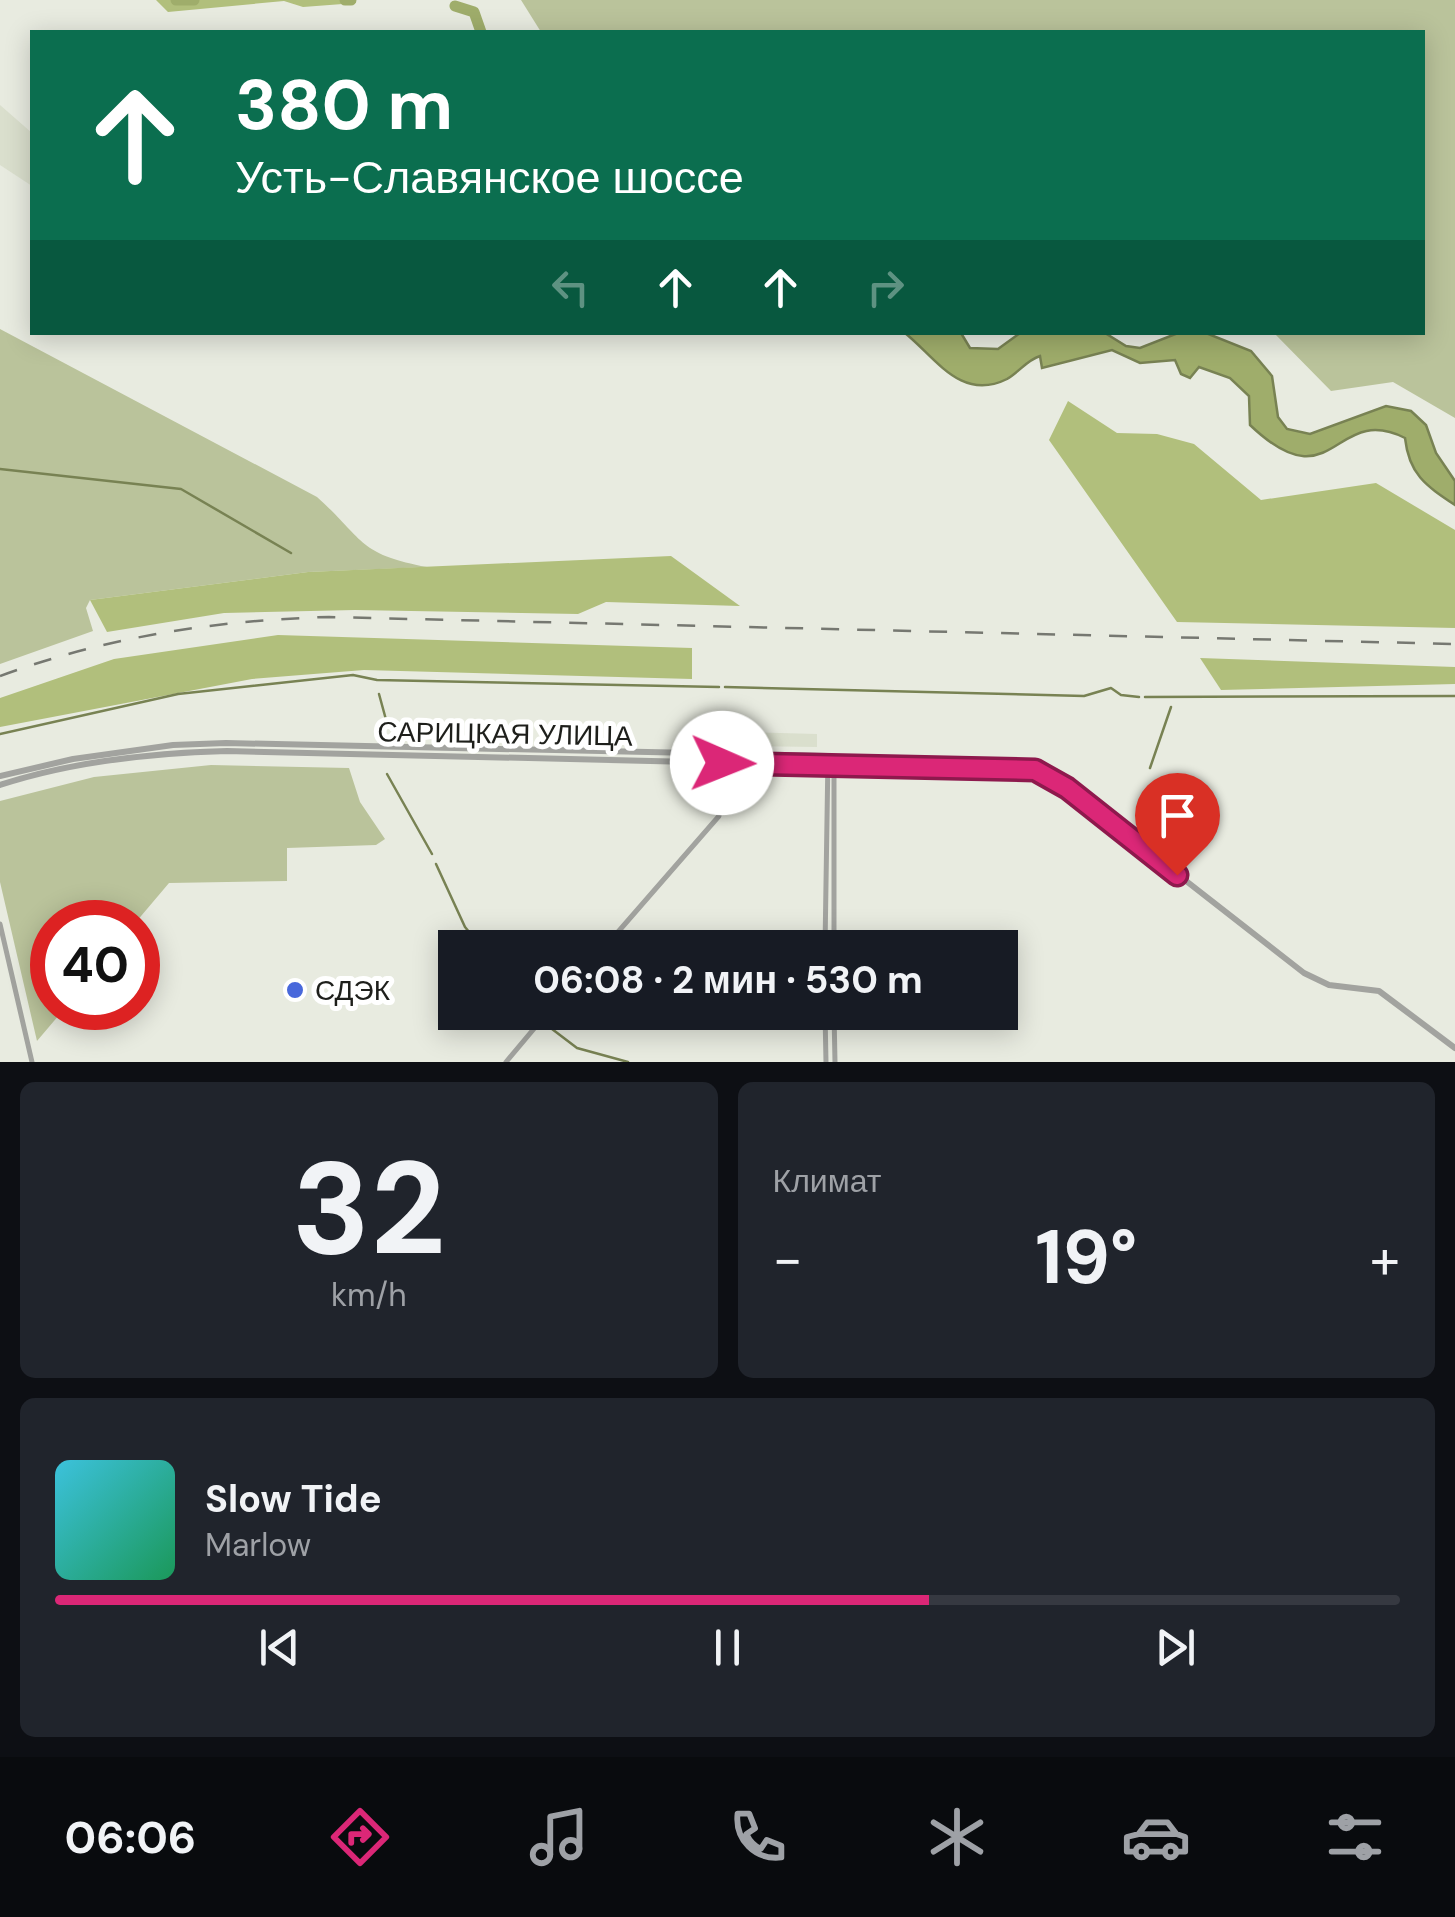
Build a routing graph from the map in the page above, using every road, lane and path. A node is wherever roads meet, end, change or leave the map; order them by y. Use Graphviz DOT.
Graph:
graph roads {
  1 [pos="721,753"];
  2 [pos="722,763"];
  3 [pos="830,765"];
  4 [pos="0,776"];
  5 [pos="0,785"];
  6 [pos="825,868"];
  7 [pos="834,868"];
  8 [pos="0,924"];
  9 [pos="620,930"];
  10 [pos="825,930"];
  11 [pos="834,930"];
  12 [pos="533,1030"];
  13 [pos="825,1030"];
  14 [pos="834,1030"];
  15 [pos="1455,1048"];
  16 [pos="32,1062"];
  17 [pos="506,1062"];
  18 [pos="826,1062"];
  19 [pos="834,1062"];
  1 -- 2 [label="street"];
  1 -- 3 [label="street, САРИЦКАЯ УЛИЦА"];
  1 -- 4 [label="street, САРИЦКАЯ УЛИЦА"];
  2 -- 3 [label="street, САРИЦКАЯ УЛИЦА"];
  2 -- 5 [label="street, САРИЦКАЯ УЛИЦА"];
  2 -- 9 [label="street"];
  3 -- 6 [label="street"];
  3 -- 7 [label="street"];
  3 -- 15 [label="street, САРИЦКАЯ УЛИЦА"];
  6 -- 7 [label="street"];
  6 -- 10 [label="street"];
  7 -- 11 [label="street"];
  8 -- 16 [label="street"];
  12 -- 17 [label="street"];
  13 -- 18 [label="street"];
  14 -- 19 [label="street"];
}
